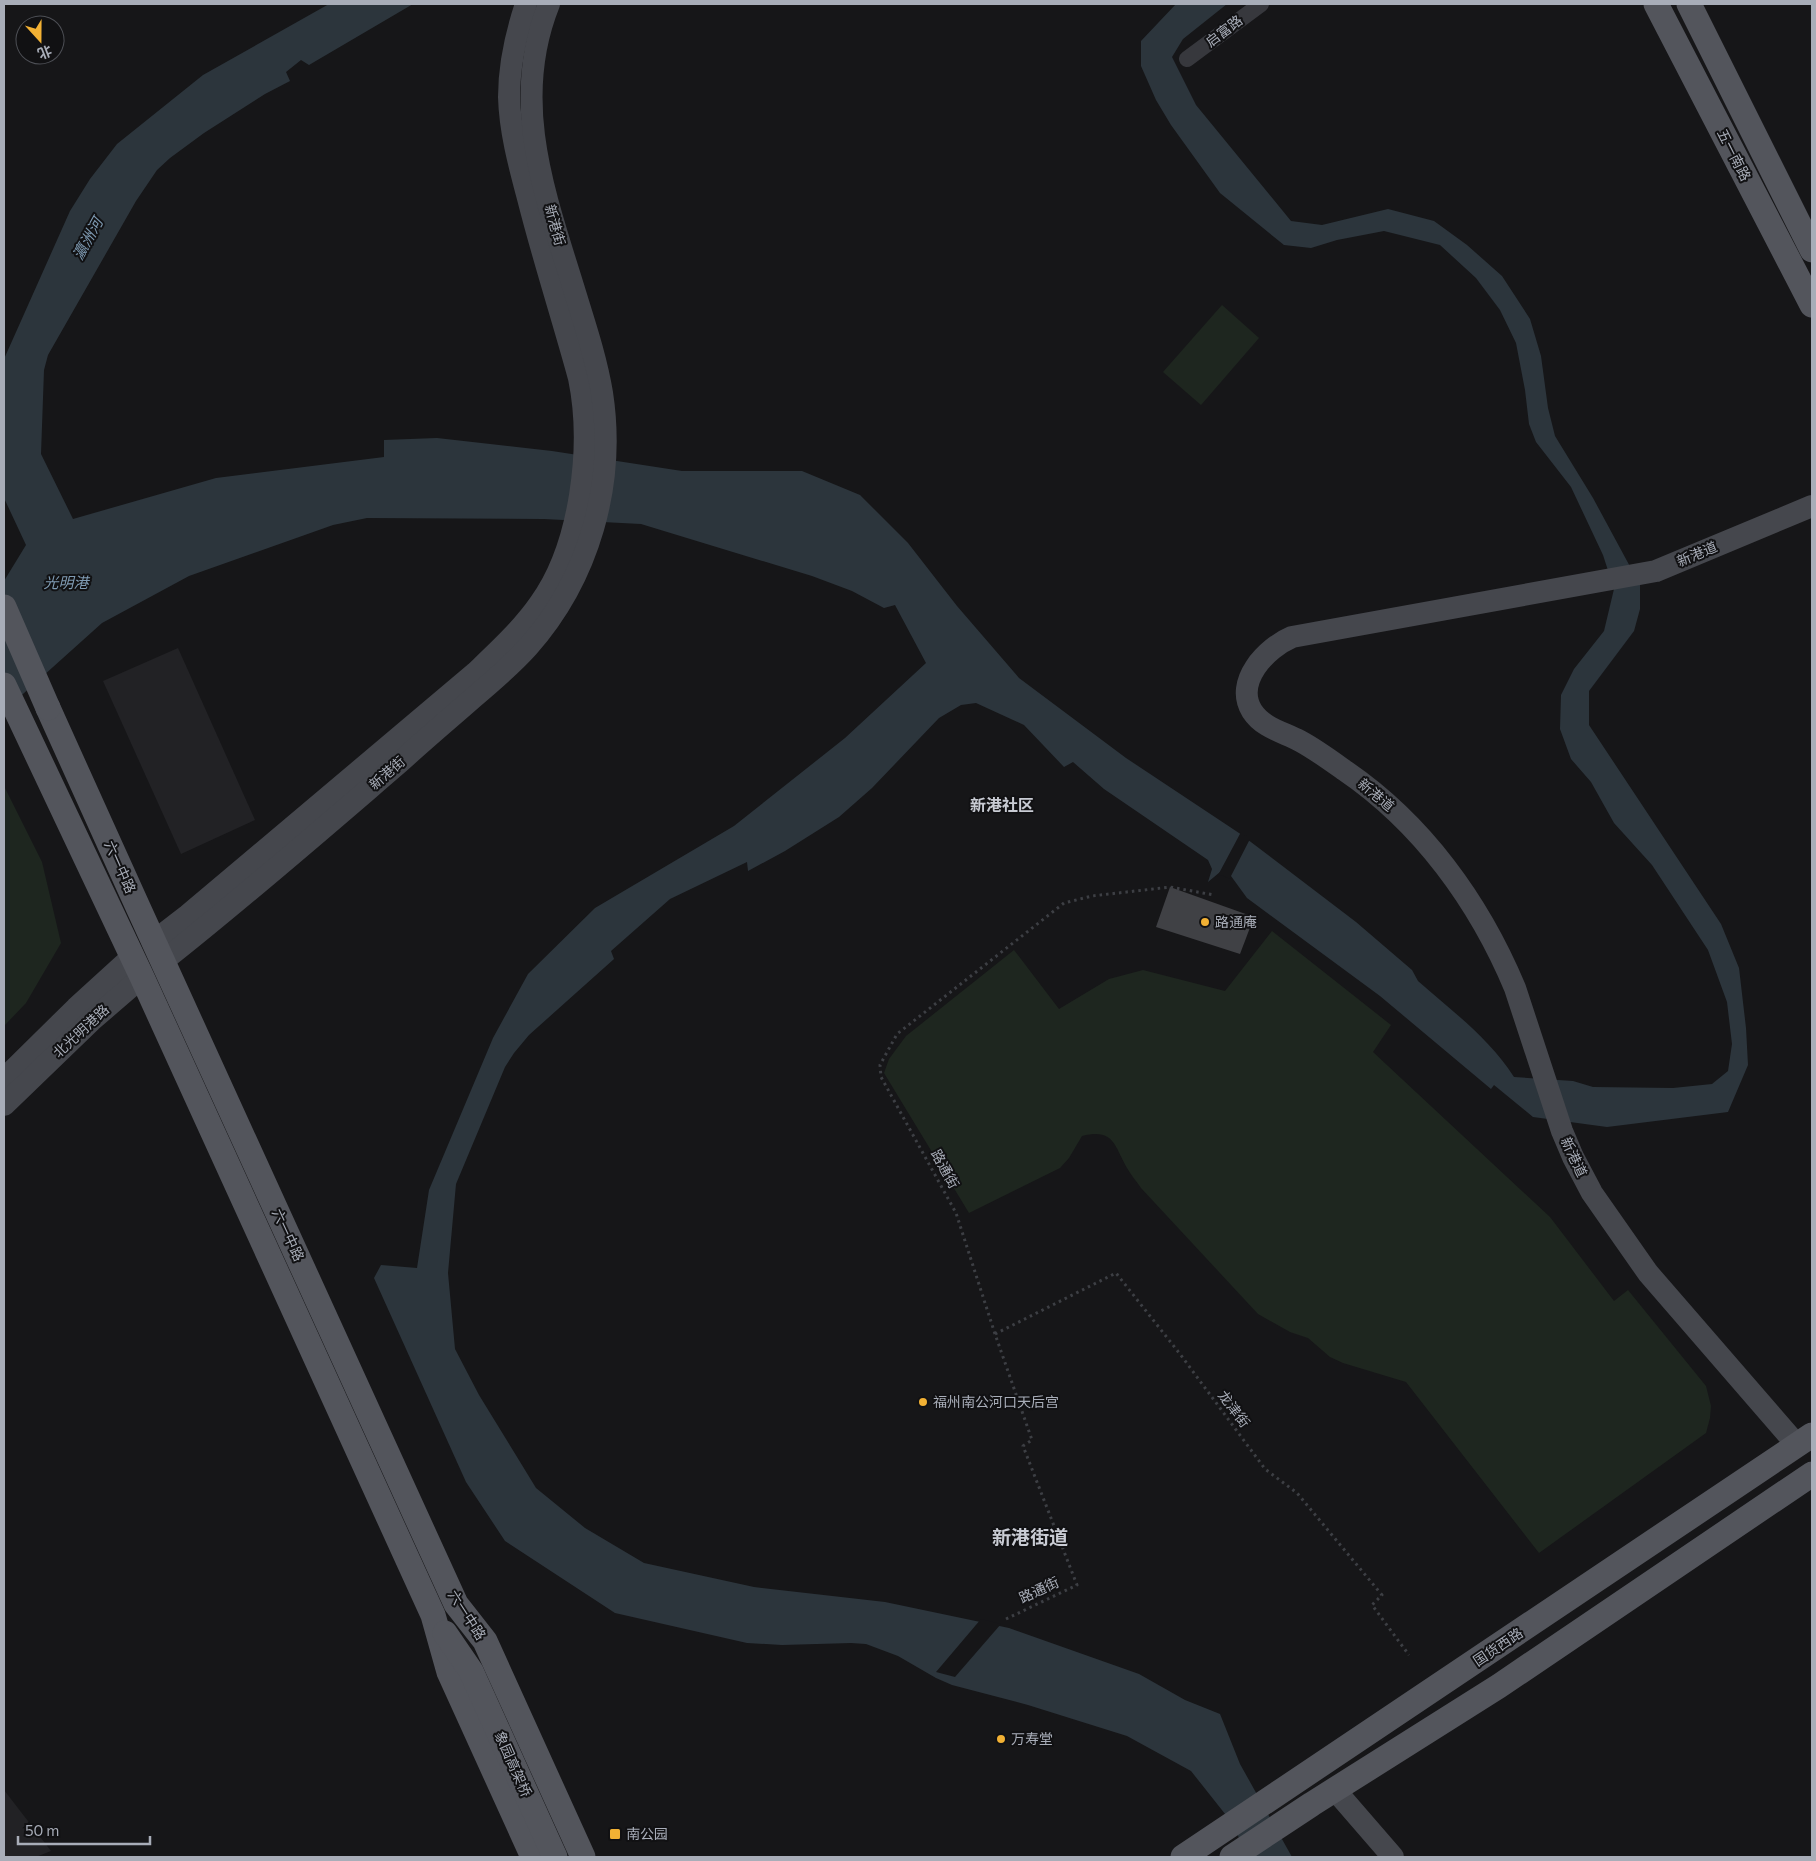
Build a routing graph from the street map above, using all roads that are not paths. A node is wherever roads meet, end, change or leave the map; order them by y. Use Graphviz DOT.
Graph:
graph roads {
  1 [pos="526,4"];
  2 [pos="549,4"];
  3 [pos="1261,4"];
  4 [pos="1687,4"];
  5 [pos="1662,11"];
  6 [pos="1187,59"];
  7 [pos="1812,250"];
  8 [pos="1812,305"];
  9 [pos="595,443"];
  10 [pos="1812,506"];
  11 [pos="4,607"];
  12 [pos="4,685"];
  13 [pos="158,951"];
  14 [pos="137,967"];
  15 [pos="4,1078"];
  16 [pos="4,1106"];
  17 [pos="1805,1440"];
  18 [pos="1812,1474"];
  19 [pos="456,1604"];
  20 [pos="433,1615"];
  21 [pos="471,1671"];
  22 [pos="1335,1790"];
  23 [pos="533,1857"];
  24 [pos="555,1857"];
  25 [pos="583,1857"];
  26 [pos="1183,1857"];
  27 [pos="1232,1857"];
  28 [pos="1393,1857"];
  1 -- 9 [label="street, 新港街"];
  2 -- 9 [label="street, 新港街"];
  3 -- 6 [label="street, 启富路"];
  4 -- 5 [label="street"];
  4 -- 7 [label="main road, 五一南路"];
  5 -- 8 [label="main road, 五一南路"];
  9 -- 13 [label="street, 新港街"];
  10 -- 17 [label="street, 新港道"];
  11 -- 13 [label="main road, 六一中路, bridge"];
  12 -- 14 [label="main road, 六一中路"];
  13 -- 14 [label="main road, 北光明港路"];
  13 -- 19 [label="main road, 六一中路"];
  14 -- 15 [label="street, 北光明港路"];
  14 -- 16 [label="street, 北光明港路"];
  14 -- 20 [label="main road, 六一中路"];
  17 -- 26 [label="main road, 国货西路"];
  18 -- 22 [label="main road"];
  19 -- 21 [label="main road"];
  19 -- 25 [label="main road, 六一中路"];
  20 -- 21 [label="main road"];
  20 -- 23 [label="main road, 六一中路"];
  21 -- 24 [label="main road, 象园高架桥"];
  22 -- 27 [label="main road"];
  22 -- 28 [label="street"];
}
